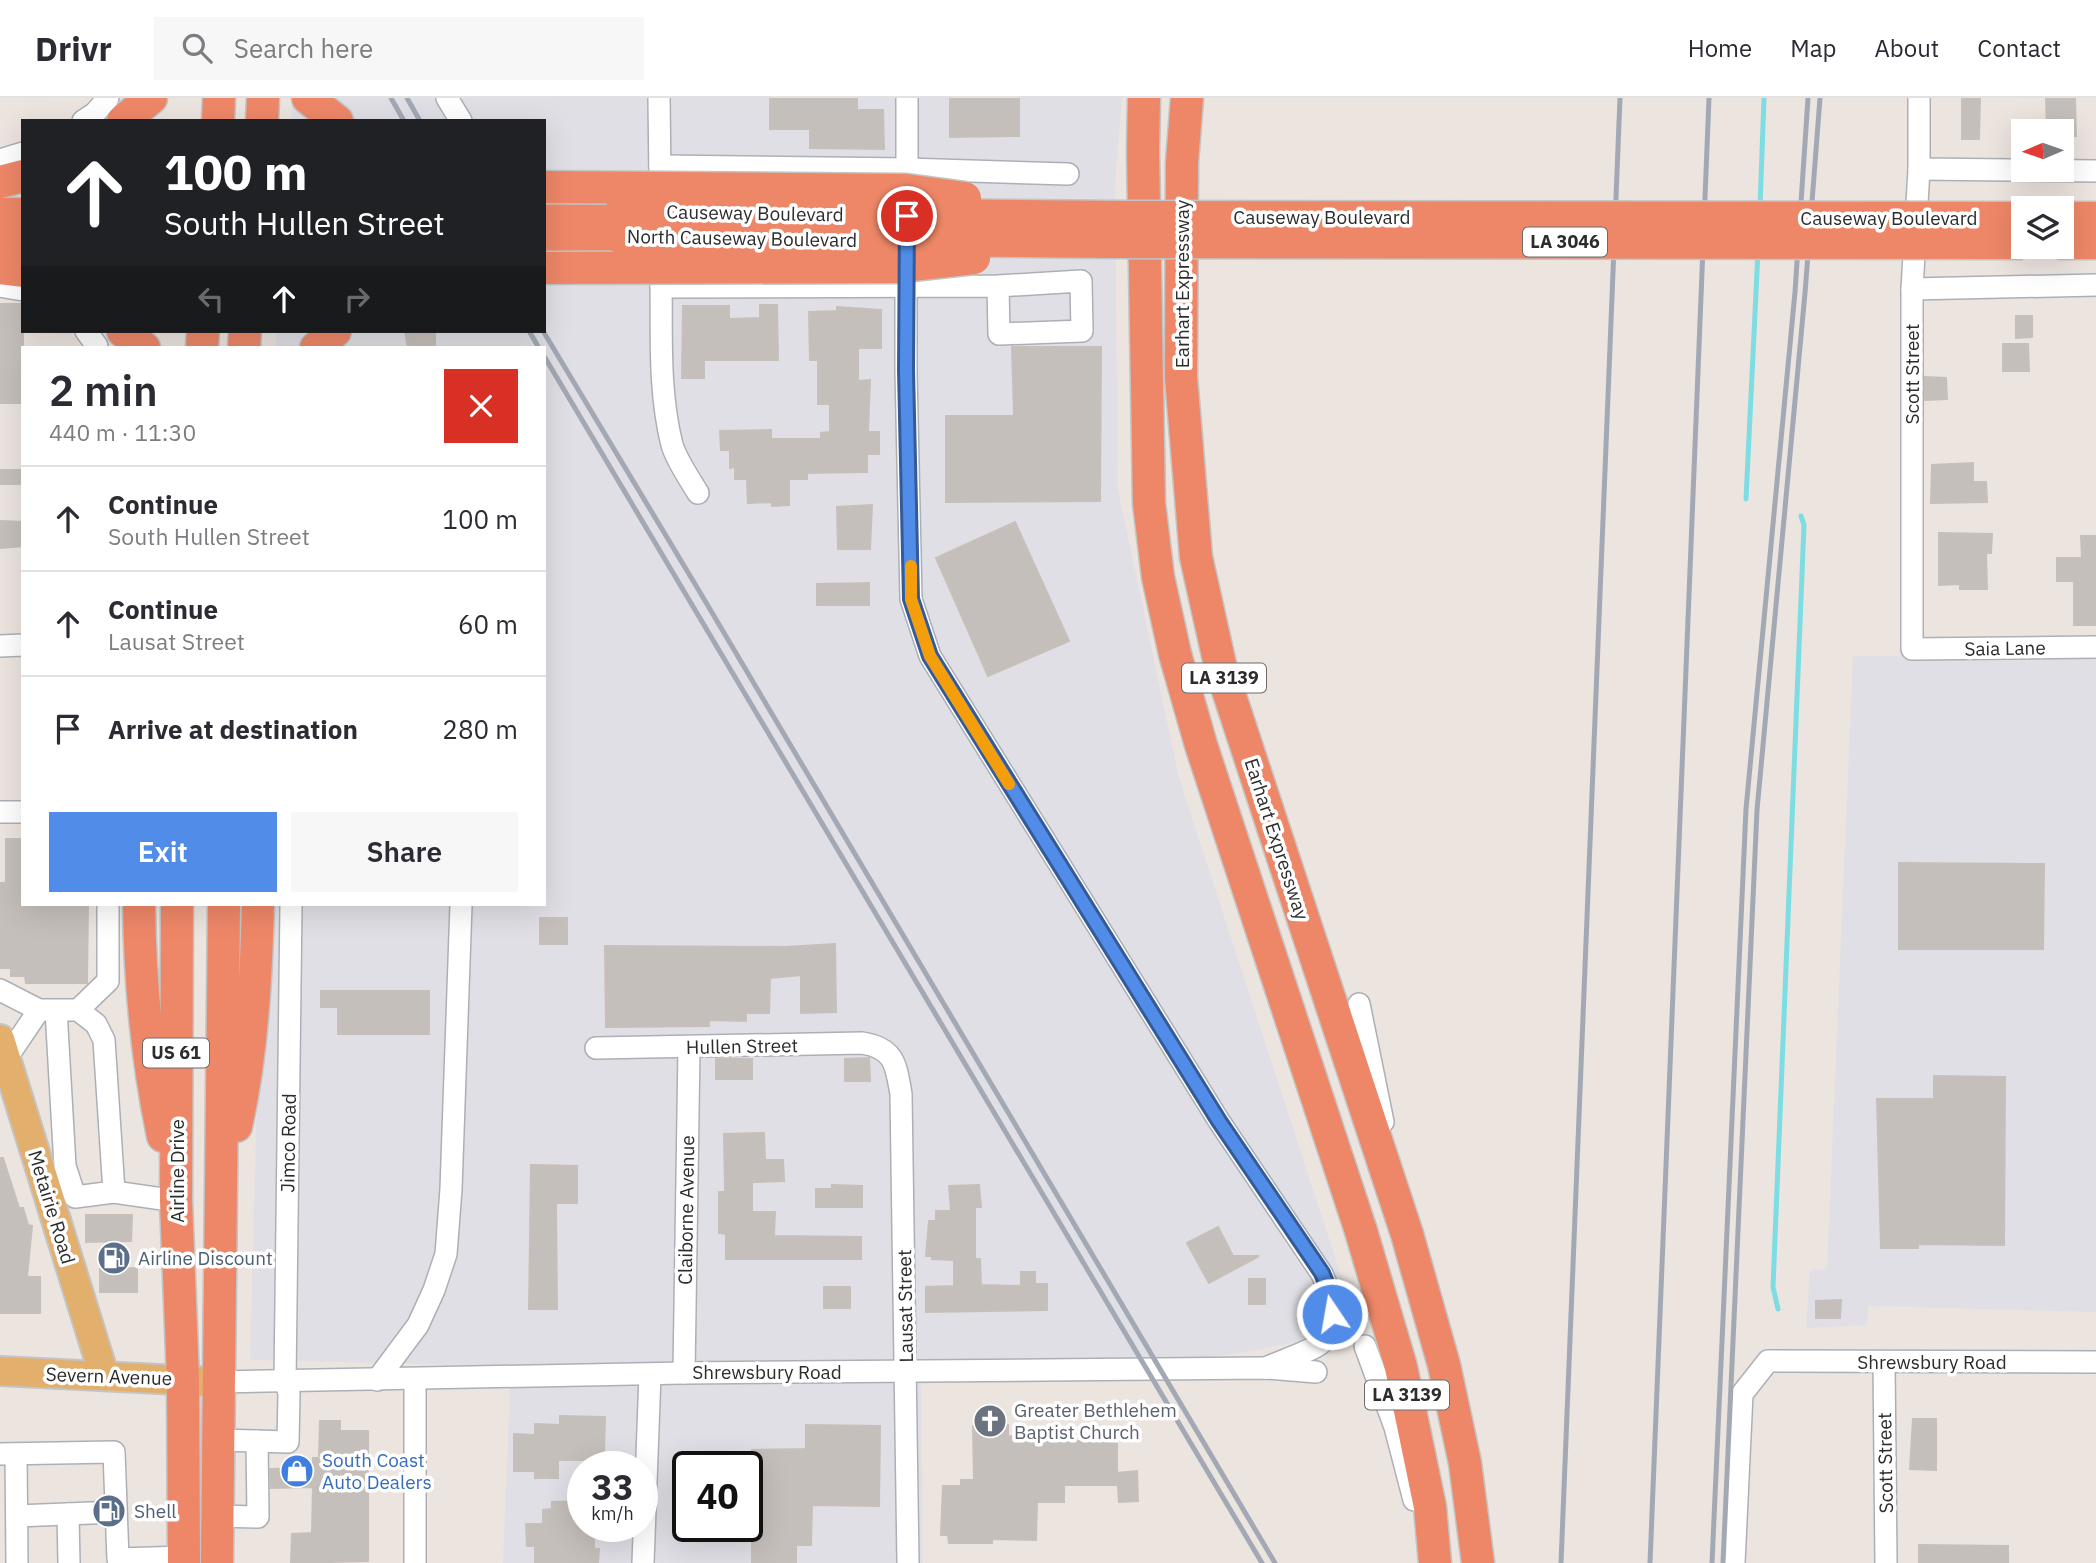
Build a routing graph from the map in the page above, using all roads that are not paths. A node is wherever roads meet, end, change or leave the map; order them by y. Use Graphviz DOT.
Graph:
graph roads {
  1 [pos="219,98"];
  2 [pos="263,98"];
  3 [pos="447,98"];
  4 [pos="659,98"];
  5 [pos="907,98"];
  6 [pos="1144,98"];
  7 [pos="1187,98"];
  8 [pos="1919,98"];
  9 [pos="132,108"];
  10 [pos="86,119"];
  11 [pos="218,119"];
  12 [pos="262,119"];
  13 [pos="460,119"];
  14 [pos="21,154"];
  15 [pos="0,160"];
  16 [pos="660,166"];
  17 [pos="907,169"];
  18 [pos="1919,169"];
  19 [pos="2096,171"];
  20 [pos="1068,174"];
  21 [pos="21,177"];
  22 [pos="0,182"];
  23 [pos="546,187"];
  24 [pos="621,212"];
  25 [pos="546,213"];
  26 [pos="0,214"];
  27 [pos="21,214"];
  28 [pos="1126,216"];
  29 [pos="2011,218"];
  30 [pos="2074,218"];
  31 [pos="2096,218"];
  32 [pos="546,237"];
  33 [pos="0,240"];
  34 [pos="21,240"];
  35 [pos="1108,242"];
  36 [pos="2011,243"];
  37 [pos="2074,243"];
  38 [pos="2096,243"];
  39 [pos="0,268"];
  40 [pos="546,268"];
  41 [pos="21,271"];
  42 [pos="2096,285"];
  43 [pos="0,286"];
  44 [pos="999,286"];
  45 [pos="661,288"];
  46 [pos="905,288"];
  47 [pos="1912,289"];
  48 [pos="21,290"];
  49 [pos="333,333"];
  50 [pos="111,337"];
  51 [pos="138,346"];
  52 [pos="318,346"];
  53 [pos="698,493"];
  54 [pos="21,645"];
  55 [pos="0,646"];
  56 [pos="2096,647"];
  57 [pos="1914,649"];
  58 [pos="0,812"];
  59 [pos="21,812"];
  60 [pos="108,906"];
  61 [pos="139,906"];
  62 [pos="177,906"];
  63 [pos="223,906"];
  64 [pos="291,906"];
  65 [pos="461,906"];
  66 [pos="258,913"];
  67 [pos="0,990"];
  68 [pos="1359,1004"];
  69 [pos="47,1010"];
  70 [pos="78,1010"];
  71 [pos="596,1048"];
  72 [pos="689,1048"];
  73 [pos="2,1051"];
  74 [pos="887,1051"];
  75 [pos="114,1192"];
  76 [pos="63,1199"];
  77 [pos="220,1199"];
  78 [pos="176,1201"];
  79 [pos="1406,1234"];
  80 [pos="1365,1346"];
  81 [pos="1884,1362"];
  82 [pos="2096,1362"];
  83 [pos="1266,1368"];
  84 [pos="0,1371"];
  85 [pos="906,1371"];
  86 [pos="1316,1372"];
  87 [pos="684,1373"];
  88 [pos="104,1375"];
  89 [pos="650,1375"];
  90 [pos="183,1379"];
  91 [pos="415,1379"];
  92 [pos="377,1380"];
  93 [pos="285,1381"];
  94 [pos="218,1382"];
  95 [pos="217,1440"];
  96 [pos="257,1441"];
  97 [pos="8,1454"];
  98 [pos="116,1512"];
  99 [pos="68,1514"];
  100 [pos="16,1516"];
  101 [pos="217,1516"];
  102 [pos="184,1560"];
  103 [pos="115,1562"];
  104 [pos="17,1563"];
  105 [pos="69,1563"];
  106 [pos="217,1563"];
  107 [pos="415,1563"];
  108 [pos="643,1563"];
  109 [pos="908,1563"];
  110 [pos="1433,1563"];
  111 [pos="1478,1563"];
  112 [pos="1734,1563"];
  113 [pos="1886,1563"];
  1 -- 11 [label="highway"];
  2 -- 12 [label="highway"];
  3 -- 13 [label="street"];
  4 -- 16 [label="street"];
  5 -- 17 [label="street"];
  6 -- 110 [label="highway, Earhart Expressway / LA 3139"];
  7 -- 79 [label="highway, Earhart Expressway / LA 3139"];
  8 -- 18 [label="street, Scott Street"];
  9 -- 10 [label="street"];
  14 -- 15 [label="street"];
  16 -- 17 [label="street"];
  16 -- 45 [label="street"];
  17 -- 20 [label="street"];
  17 -- 46 [label="street"];
  18 -- 19 [label="street"];
  18 -- 47 [label="street, Scott Street"];
  21 -- 22 [label="highway"];
  23 -- 28 [label="highway, bridge"];
  24 -- 25 [label="highway, North Causeway Boulevard / LA 3046"];
  24 -- 28 [label="highway, Causeway Boulevard / LA 3046, bridge"];
  26 -- 27 [label="highway"];
  28 -- 29 [label="highway, Causeway Boulevard / LA 3046, bridge"];
  30 -- 31 [label="highway"];
  32 -- 35 [label="highway, North Causeway Boulevard, bridge"];
  33 -- 34 [label="highway"];
  35 -- 36 [label="highway, Causeway Boulevard / LA 3046, bridge"];
  35 -- 40 [label="highway, bridge"];
  37 -- 38 [label="highway"];
  39 -- 41 [label="highway"];
  42 -- 47 [label="street"];
  43 -- 48 [label="street"];
  44 -- 44 [label="street"];
  44 -- 46 [label="street"];
  45 -- 46 [label="street"];
  45 -- 53 [label="street"];
  46 -- 83 [label="street"];
  47 -- 57 [label="street, Scott Street"];
  49 -- 52 [label="highway"];
  50 -- 51 [label="highway"];
  54 -- 55 [label="street"];
  56 -- 57 [label="street, Saia Lane"];
  58 -- 59 [label="street"];
  60 -- 70 [label="street"];
  61 -- 78 [label="highway"];
  62 -- 78 [label="highway, Airline Drive / US 61"];
  63 -- 77 [label="highway, US 61"];
  64 -- 93 [label="street, Jimco Road"];
  65 -- 92 [label="street"];
  66 -- 77 [label="highway"];
  67 -- 69 [label="street"];
  68 -- 79 [label="street"];
  69 -- 70 [label="street"];
  69 -- 73 [label="street"];
  69 -- 76 [label="street"];
  70 -- 75 [label="street"];
  71 -- 72 [label="street, Hullen Street"];
  72 -- 74 [label="street, Hullen Street"];
  72 -- 87 [label="street, Claiborne Avenue"];
  73 -- 76 [label="main road, Metairie Road"];
  74 -- 85 [label="street, Lausat Street"];
  75 -- 76 [label="street"];
  75 -- 78 [label="street"];
  76 -- 88 [label="main road, Metairie Road"];
  77 -- 94 [label="highway, US 61"];
  78 -- 90 [label="highway, Airline Drive / US 61"];
  79 -- 111 [label="highway, Earhart Expressway / LA 3139"];
  80 -- 110 [label="street"];
  81 -- 82 [label="street, Shrewsbury Road"];
  81 -- 112 [label="street, Shrewsbury Road"];
  81 -- 113 [label="street, Scott Street"];
  83 -- 85 [label="street, Shrewsbury Road"];
  83 -- 86 [label="street, Shrewsbury Road"];
  84 -- 88 [label="main road, Severn Avenue"];
  85 -- 87 [label="street, Shrewsbury Road"];
  85 -- 109 [label="street, Lausat Street"];
  87 -- 89 [label="street, Shrewsbury Road"];
  88 -- 90 [label="main road, Severn Avenue"];
  89 -- 91 [label="street, Shrewsbury Road"];
  89 -- 108 [label="street"];
  90 -- 94 [label="main road, Severn Avenue"];
  90 -- 102 [label="highway, Airline Drive / US 61"];
  91 -- 92 [label="street, Shrewsbury Road"];
  91 -- 107 [label="street"];
  92 -- 93 [label="street, Shrewsbury Road"];
  93 -- 94 [label="street, Shrewsbury Road"];
  93 -- 96 [label="street, Jimco Road"];
  94 -- 95 [label="highway, US 61"];
  95 -- 96 [label="street"];
  95 -- 101 [label="highway, US 61"];
  96 -- 101 [label="street"];
  97 -- 98 [label="street"];
  97 -- 100 [label="street"];
  98 -- 99 [label="street"];
  98 -- 103 [label="street"];
  99 -- 100 [label="street"];
  99 -- 105 [label="street"];
  100 -- 104 [label="street"];
  101 -- 106 [label="highway, US 61"];
  102 -- 103 [label="street"];
}
